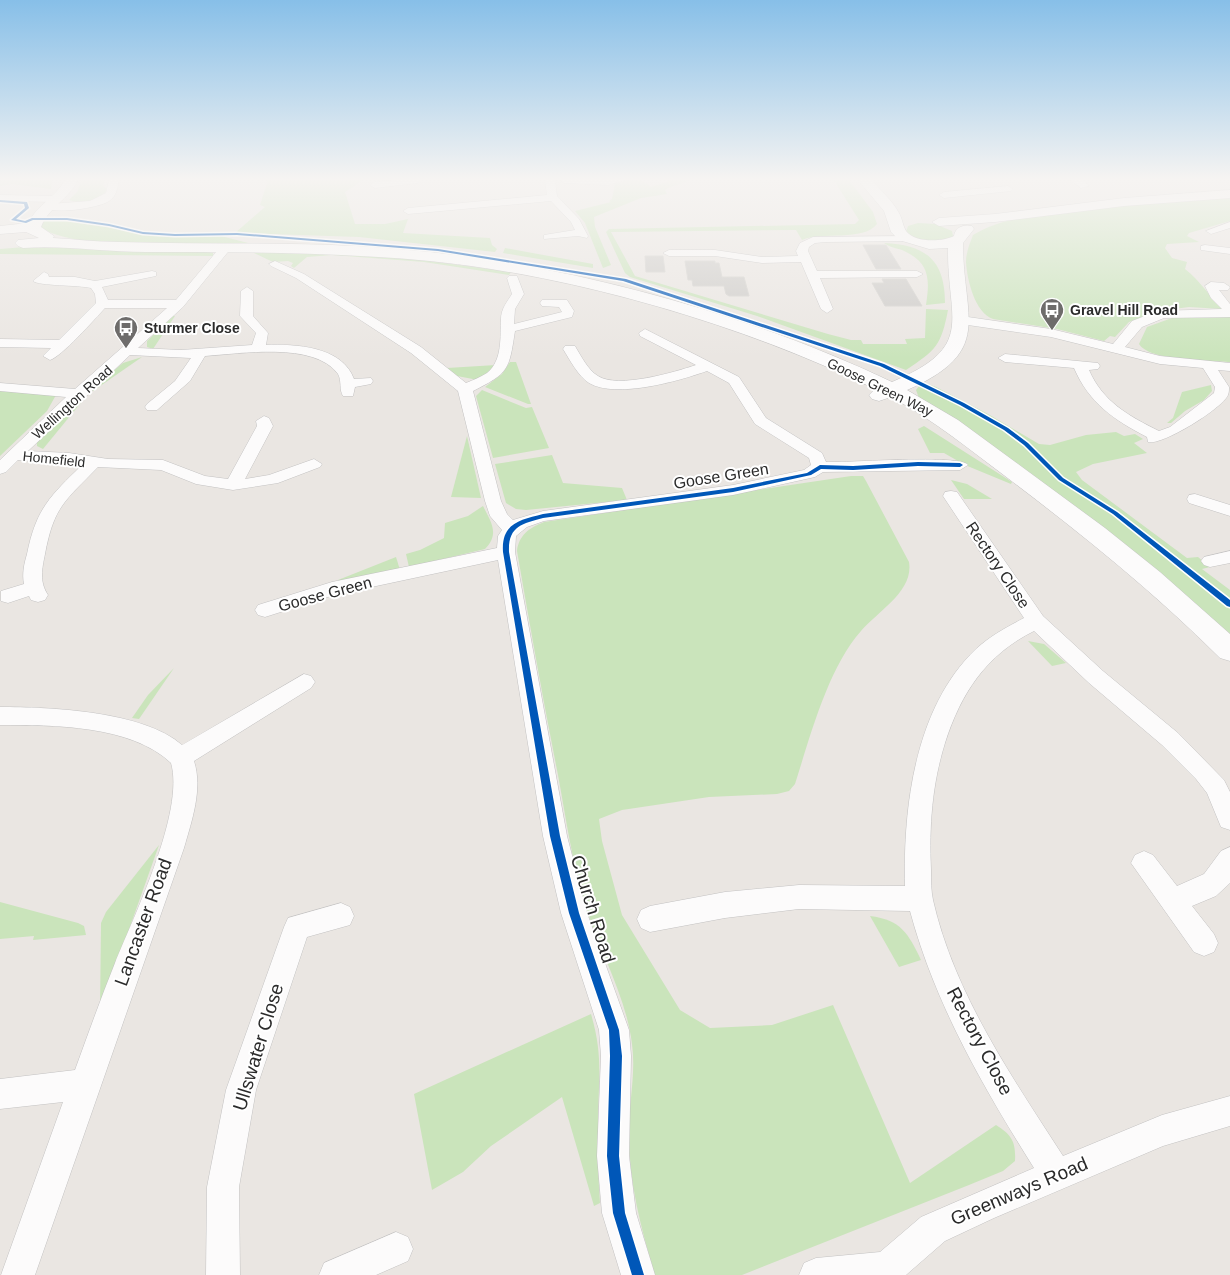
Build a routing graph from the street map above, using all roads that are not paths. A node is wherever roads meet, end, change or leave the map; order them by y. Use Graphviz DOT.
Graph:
graph roads {
  1 [pos="30,240"];
  2 [pos="56,240"];
  3 [pos="826,240"];
  4 [pos="901,240"];
  5 [pos="913,240"];
  6 [pos="952,240"];
  7 [pos="959,240"];
  8 [pos="62,242"];
  9 [pos="23,243"];
  10 [pos="7,247"];
  11 [pos="226,247"];
  12 [pos="1205,248"];
  13 [pos="1230,251"];
  14 [pos="669,253"];
  15 [pos="805,259"];
  16 [pos="279,264"];
  17 [pos="955,271"];
  18 [pos="152,274"];
  19 [pos="917,274"];
  20 [pos="812,275"];
  21 [pos="44,276"];
  22 [pos="514,278"];
  23 [pos="95,285"];
  24 [pos="1224,287"];
  25 [pos="261,299"];
  26 [pos="546,303"];
  27 [pos="102,304"];
  28 [pos="179,304"];
  29 [pos="827,309"];
  30 [pos="1230,312"];
  31 [pos="961,320"];
  32 [pos="741,328"];
  33 [pos="508,329"];
  34 [pos="647,339"];
  35 [pos="0,343"];
  36 [pos="783,343"];
  37 [pos="63,344"];
  38 [pos="258,348"];
  39 [pos="1116,349"];
  40 [pos="129,351"];
  41 [pos="200,353"];
  42 [pos="50,356"];
  43 [pos="553,356"];
  44 [pos="1005,358"];
  45 [pos="708,366"];
  46 [pos="1208,366"];
  47 [pos="1230,367"];
  48 [pos="912,380"];
  49 [pos="366,381"];
  50 [pos="0,387"];
  51 [pos="465,389"];
  52 [pos="885,392"];
  53 [pos="78,394"];
  54 [pos="152,407"];
  55 [pos="264,421"];
  56 [pos="14,455"];
  57 [pos="93,463"];
  58 [pos="314,464"];
  59 [pos="960,465"];
  60 [pos="820,467"];
  61 [pos="0,469"];
  62 [pos="233,484"];
  63 [pos="1195,499"];
  64 [pos="978,506"];
  65 [pos="1227,506"];
  66 [pos="508,540"];
  67 [pos="1230,557"];
  68 [pos="1210,561"];
  69 [pos="8,596"];
  70 [pos="266,610"];
  71 [pos="1036,621"];
  72 [pos="1230,651"];
  73 [pos="292,684"];
  74 [pos="0,716"];
  75 [pos="180,757"];
  76 [pos="1230,819"];
  77 [pos="1230,859"];
  78 [pos="1144,864"];
  79 [pos="920,899"];
  80 [pos="1172,900"];
  81 [pos="341,916"];
  82 [pos="650,919"];
  83 [pos="1204,943"];
  84 [pos="84,1084"];
  85 [pos="0,1094"];
  86 [pos="1230,1110"];
  87 [pos="1057,1174"];
  88 [pos="396,1249"];
  89 [pos="888,1272"];
  90 [pos="18,1275"];
  91 [pos="223,1275"];
  92 [pos="336,1275"];
  93 [pos="638,1275"];
  94 [pos="816,1275"];
  1 -- 9 [label="main road"];
  2 -- 8 [label="main road, Goose Green Way"];
  3 -- 15 [label="street"];
  4 -- 5 [label="street"];
  5 -- 6 [label="main road"];
  5 -- 17 [label="main road"];
  7 -- 17 [label="main road"];
  8 -- 9 [label="main road, Goose Green Way"];
  8 -- 11 [label="main road, Goose Green Way"];
  9 -- 10 [label="main road"];
  11 -- 28 [label="street, Wellington Road"];
  11 -- 32 [label="main road, Goose Green Way"];
  12 -- 13 [label="street"];
  14 -- 15 [label="street"];
  15 -- 20 [label="street"];
  16 -- 51 [label="street"];
  17 -- 31 [label="main road"];
  18 -- 23 [label="street"];
  19 -- 20 [label="street"];
  20 -- 29 [label="street"];
  21 -- 23 [label="street"];
  22 -- 33 [label="street"];
  23 -- 27 [label="street"];
  24 -- 30 [label="street"];
  25 -- 38 [label="street"];
  26 -- 33 [label="street"];
  27 -- 28 [label="street"];
  27 -- 37 [label="street"];
  28 -- 40 [label="street, Wellington Road"];
  30 -- 39 [label="street"];
  31 -- 39 [label="street"];
  31 -- 48 [label="main road"];
  32 -- 36 [label="main road, Goose Green Way"];
  32 -- 52 [label="main road, Goose Green Way"];
  33 -- 51 [label="street"];
  34 -- 45 [label="street"];
  35 -- 37 [label="street"];
  36 -- 48 [label="main road"];
  36 -- 52 [label="main road, Goose Green Way"];
  37 -- 42 [label="street"];
  38 -- 41 [label="street"];
  38 -- 49 [label="street"];
  39 -- 46 [label="street"];
  40 -- 41 [label="street"];
  40 -- 53 [label="street, Wellington Road"];
  41 -- 54 [label="street"];
  43 -- 45 [label="street"];
  44 -- 46 [label="street"];
  45 -- 60 [label="street"];
  46 -- 47 [label="street"];
  48 -- 52 [label="main road"];
  50 -- 53 [label="street"];
  51 -- 66 [label="street"];
  52 -- 72 [label="main road, Goose Green Way"];
  53 -- 56 [label="street, Wellington Road"];
  55 -- 62 [label="street"];
  56 -- 57 [label="street, Homefield"];
  56 -- 61 [label="street, Wellington Road"];
  57 -- 62 [label="street, Homefield"];
  57 -- 69 [label="street, Homefield"];
  58 -- 62 [label="street, Homefield"];
  59 -- 60 [label="street, Goose Green"];
  60 -- 66 [label="street, Goose Green"];
  63 -- 65 [label="street"];
  64 -- 71 [label="street, Rectory Close"];
  66 -- 70 [label="street, Goose Green"];
  66 -- 93 [label="street, Church Road"];
  67 -- 68 [label="street"];
  71 -- 76 [label="street, Rectory Close"];
  71 -- 79 [label="street, Rectory Close"];
  73 -- 75 [label="street"];
  74 -- 75 [label="street"];
  75 -- 84 [label="street, Lancaster Road"];
  77 -- 80 [label="street"];
  78 -- 80 [label="street"];
  79 -- 82 [label="street"];
  79 -- 87 [label="street, Rectory Close"];
  80 -- 83 [label="street"];
  81 -- 91 [label="street, Ullswater Close"];
  84 -- 85 [label="street"];
  84 -- 90 [label="street, Lancaster Road"];
  86 -- 87 [label="street, Greenways Road"];
  87 -- 89 [label="street, Greenways Road"];
  88 -- 92 [label="street"];
  89 -- 94 [label="street, Greenways Road"];
}
